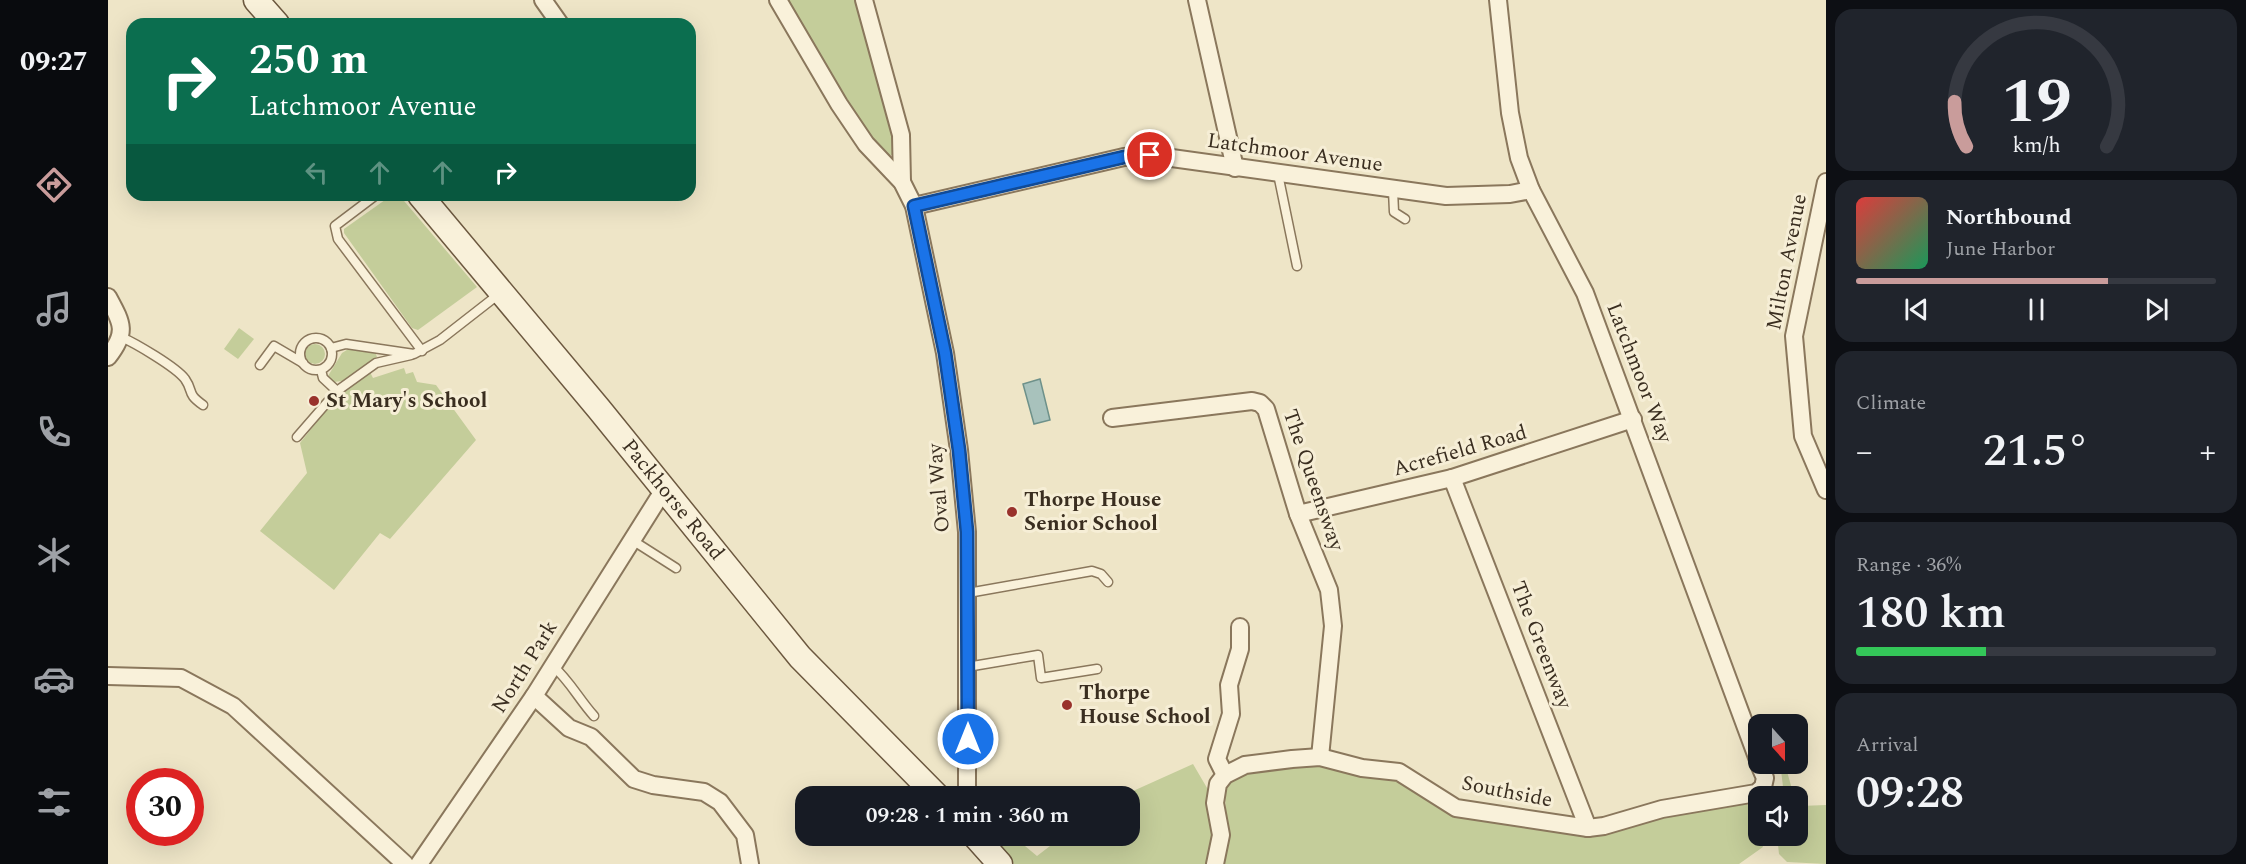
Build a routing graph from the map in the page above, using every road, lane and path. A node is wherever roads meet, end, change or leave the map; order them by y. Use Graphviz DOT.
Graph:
graph roads {
  1 [pos="256,0"];
  2 [pos="543,0"];
  3 [pos="778,0"];
  4 [pos="864,0"];
  5 [pos="1197,0"];
  6 [pos="1498,0"];
  7 [pos="272,18"];
  8 [pos="556,18"];
  9 [pos="1235,168"];
  10 [pos="1278,174"];
  11 [pos="902,182"];
  12 [pos="1826,182"];
  13 [pos="1393,190"];
  14 [pos="1531,190"];
  15 [pos="368,201"];
  16 [pos="425,201"];
  17 [pos="914,206"];
  18 [pos="1405,219"];
  19 [pos="1297,266"];
  20 [pos="501,292"];
  21 [pos="108,297"];
  22 [pos="121,337"];
  23 [pos="331,348"];
  24 [pos="418,352"];
  25 [pos="108,357"];
  26 [pos="303,363"];
  27 [pos="260,365"];
  28 [pos="321,370"];
  29 [pos="337,391"];
  30 [pos="202,405"];
  31 [pos="1112,418"];
  32 [pos="1633,419"];
  33 [pos="297,437"];
  34 [pos="1452,478"];
  35 [pos="663,490"];
  36 [pos="1826,490"];
  37 [pos="1298,514"];
  38 [pos="632,540"];
  39 [pos="676,568"];
  40 [pos="1108,582"];
  41 [pos="968,593"];
  42 [pos="1239,627"];
  43 [pos="552,665"];
  44 [pos="967,667"];
  45 [pos="1097,669"];
  46 [pos="108,676"];
  47 [pos="534,696"];
  48 [pos="594,716"];
  49 [pos="1748,732"];
  50 [pos="1320,757"];
  51 [pos="1762,774"];
  52 [pos="1225,775"];
  53 [pos="927,786"];
  54 [pos="967,786"];
  55 [pos="1588,828"];
  56 [pos="984,846"];
  57 [pos="405,864"];
  58 [pos="419,864"];
  59 [pos="750,864"];
  60 [pos="1000,864"];
  61 [pos="1215,864"];
  1 -- 7 [label="main road"];
  2 -- 8 [label="street"];
  3 -- 11 [label="street, Oval Way"];
  4 -- 11 [label="street, Oval Way"];
  5 -- 9 [label="street"];
  6 -- 14 [label="street, Latchmoor Way"];
  9 -- 10 [label="street, Latchmoor Avenue"];
  9 -- 17 [label="street, Latchmoor Avenue"];
  10 -- 13 [label="street, Latchmoor Avenue"];
  10 -- 19 [label="lane"];
  11 -- 17 [label="street, Oval Way"];
  12 -- 36 [label="street, Milton Avenue"];
  13 -- 14 [label="street, Latchmoor Avenue"];
  13 -- 18 [label="lane"];
  14 -- 32 [label="street, Latchmoor Way"];
  15 -- 24 [label="lane"];
  16 -- 20 [label="main road, Packhorse Road"];
  17 -- 41 [label="street, Oval Way"];
  20 -- 24 [label="lane"];
  20 -- 35 [label="main road, Packhorse Road"];
  21 -- 22 [label="street"];
  22 -- 25 [label="street"];
  22 -- 30 [label="lane"];
  23 -- 24 [label="lane"];
  23 -- 26 [label="lane"];
  23 -- 28 [label="lane"];
  24 -- 29 [label="lane"];
  26 -- 27 [label="lane"];
  26 -- 28 [label="lane"];
  28 -- 29 [label="lane"];
  29 -- 33 [label="lane"];
  31 -- 37 [label="street, The Queensway"];
  32 -- 34 [label="street, Acrefield Road"];
  32 -- 49 [label="street, Latchmoor Way"];
  34 -- 37 [label="street, Acrefield Road"];
  34 -- 55 [label="street, The Greenway"];
  35 -- 38 [label="street, North Park"];
  35 -- 53 [label="main road, Packhorse Road"];
  37 -- 50 [label="street, The Queensway"];
  38 -- 39 [label="lane"];
  38 -- 43 [label="street, North Park"];
  40 -- 41 [label="lane"];
  41 -- 44 [label="street, Oval Way"];
  42 -- 52 [label="street"];
  43 -- 47 [label="street, North Park"];
  43 -- 48 [label="lane"];
  44 -- 45 [label="lane"];
  44 -- 54 [label="street, Oval Way"];
  46 -- 57 [label="street"];
  47 -- 58 [label="street, North Park"];
  47 -- 59 [label="street"];
  50 -- 52 [label="street, Southside"];
  50 -- 55 [label="street, Southside"];
  51 -- 55 [label="street, Southside"];
  52 -- 61 [label="street"];
  56 -- 60 [label="main road"];
}
